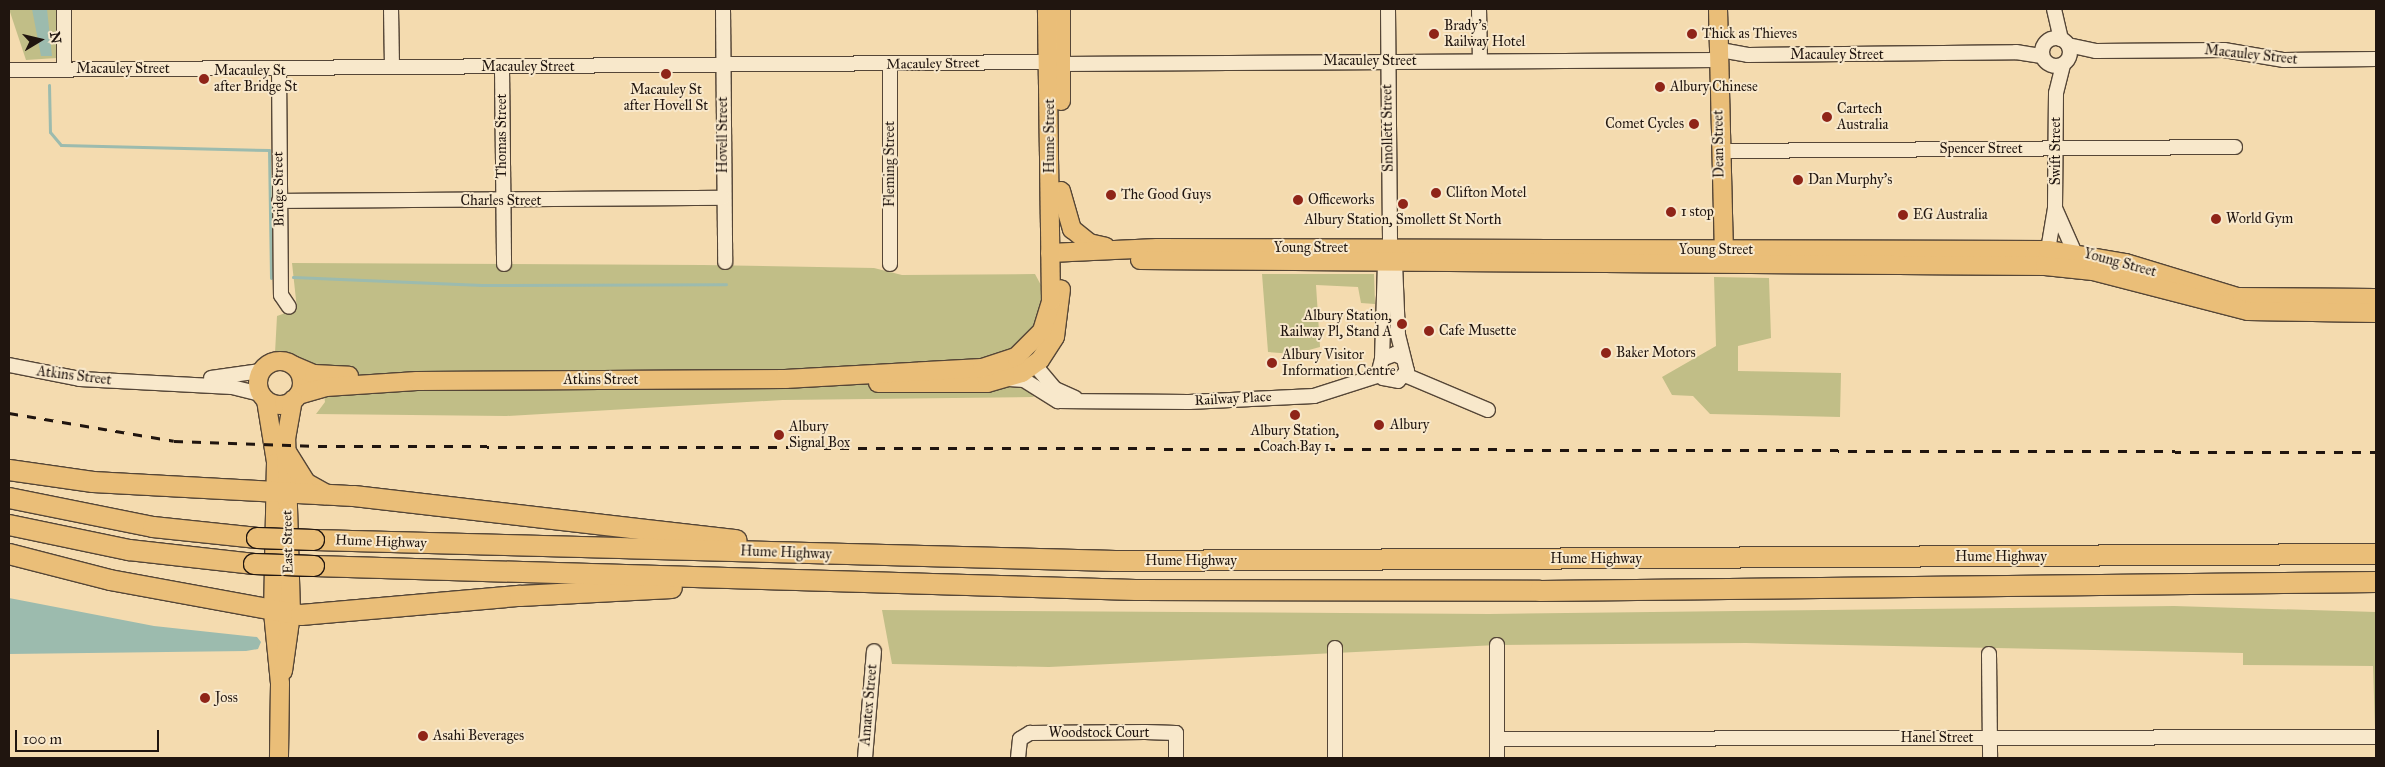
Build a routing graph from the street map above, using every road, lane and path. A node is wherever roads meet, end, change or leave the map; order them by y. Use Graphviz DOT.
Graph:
graph roads {
  1 [pos="64,9"];
  2 [pos="391,9"];
  3 [pos="723,9"];
  4 [pos="1047,9"];
  5 [pos="1061,9"];
  6 [pos="1388,9"];
  7 [pos="1479,9"];
  8 [pos="1718,9"];
  9 [pos="1725,9"];
  10 [pos="2054,10"];
  11 [pos="2055,51"];
  12 [pos="1722,55"];
  13 [pos="2376,59"];
  14 [pos="1480,60"];
  15 [pos="1388,61"];
  16 [pos="1054,63"];
  17 [pos="724,65"];
  18 [pos="890,65"];
  19 [pos="392,66"];
  20 [pos="502,67"];
  21 [pos="279,69"];
  22 [pos="9,70"];
  23 [pos="64,70"];
  24 [pos="2235,147"];
  25 [pos="2055,148"];
  26 [pos="1723,151"];
  27 [pos="1061,191"];
  28 [pos="723,198"];
  29 [pos="280,201"];
  30 [pos="503,201"];
  31 [pos="2055,208"];
  32 [pos="1113,248"];
  33 [pos="2048,250"];
  34 [pos="2074,251"];
  35 [pos="1725,254"];
  36 [pos="1055,258"];
  37 [pos="1390,258"];
  38 [pos="725,262"];
  39 [pos="504,264"];
  40 [pos="890,264"];
  41 [pos="2063,267"];
  42 [pos="2376,298"];
  43 [pos="289,307"];
  44 [pos="2376,312"];
  45 [pos="1403,358"];
  46 [pos="1382,359"];
  47 [pos="1034,364"];
  48 [pos="9,365"];
  49 [pos="295,366"];
  50 [pos="922,370"];
  51 [pos="261,371"];
  52 [pos="1380,375"];
  53 [pos="1405,375"];
  54 [pos="785,379"];
  55 [pos="416,381"];
  56 [pos="141,382"];
  57 [pos="996,382"];
  58 [pos="263,397"];
  59 [pos="296,397"];
  60 [pos="1083,401"];
  61 [pos="1488,410"];
  62 [pos="286,452"];
  63 [pos="9,470"];
  64 [pos="282,491"];
  65 [pos="325,494"];
  66 [pos="9,498"];
  67 [pos="9,525"];
  68 [pos="2376,543"];
  69 [pos="9,554"];
  70 [pos="2376,554"];
  71 [pos="2184,556"];
  72 [pos="1052,559"];
  73 [pos="924,582"];
  74 [pos="2227,582"];
  75 [pos="2376,582"];
  76 [pos="2376,594"];
  77 [pos="282,613"];
  78 [pos="1497,644"];
  79 [pos="1335,648"];
  80 [pos="874,651"];
  81 [pos="1989,654"];
  82 [pos="2376,737"];
  83 [pos="1989,738"];
  84 [pos="1498,739"];
  85 [pos="279,758"];
  86 [pos="865,758"];
  87 [pos="1018,758"];
  88 [pos="1176,758"];
  89 [pos="1335,758"];
  90 [pos="1497,758"];
  91 [pos="1990,758"];
  1 -- 23 [label="street"];
  2 -- 19 [label="street"];
  3 -- 17 [label="street, Hovell Street"];
  4 -- 16 [label="main road, Hume Street"];
  5 -- 16 [label="main road, Hume Street"];
  6 -- 15 [label="street, Smollett Street"];
  7 -- 14 [label="street"];
  8 -- 12 [label="main road, Dean Street"];
  9 -- 12 [label="main road, Dean Street"];
  10 -- 11 [label="street, Swift Street"];
  11 -- 12 [label="street, Macauley Street"];
  11 -- 13 [label="street, Macauley Street"];
  11 -- 25 [label="street, Swift Street"];
  12 -- 14 [label="street, Macauley Street"];
  12 -- 26 [label="main road, Dean Street"];
  14 -- 15 [label="street, Macauley Street"];
  15 -- 16 [label="street, Macauley Street"];
  15 -- 37 [label="street, Smollett Street"];
  16 -- 18 [label="street, Macauley Street"];
  16 -- 27 [label="main road, Hume Street"];
  16 -- 36 [label="main road, Hume Street"];
  17 -- 18 [label="street, Macauley Street"];
  17 -- 20 [label="street, Macauley Street"];
  17 -- 28 [label="street, Hovell Street"];
  18 -- 40 [label="street, Fleming Street"];
  19 -- 20 [label="street, Macauley Street"];
  19 -- 21 [label="street, Macauley Street"];
  20 -- 30 [label="street, Thomas Street"];
  21 -- 23 [label="street, Macauley Street"];
  21 -- 29 [label="street, Bridge Street"];
  22 -- 23 [label="street, Macauley Street"];
  24 -- 25 [label="street, Spencer Street"];
  25 -- 26 [label="street, Spencer Street"];
  25 -- 31 [label="street, Swift Street"];
  26 -- 35 [label="main road, Dean Street"];
  27 -- 32 [label="main road"];
  27 -- 36 [label="main road, Hume Street"];
  28 -- 30 [label="street, Charles Street"];
  28 -- 38 [label="street, Hovell Street"];
  29 -- 30 [label="street, Charles Street"];
  29 -- 43 [label="street, Bridge Street"];
  30 -- 39 [label="street, Thomas Street"];
  31 -- 33 [label="street, Swift Street"];
  31 -- 34 [label="street, Swift Street"];
  32 -- 36 [label="main road, Young Street"];
  32 -- 37 [label="main road, Young Street"];
  33 -- 34 [label="main road, Young Street"];
  33 -- 35 [label="main road, Young Street"];
  33 -- 41 [label="main road"];
  34 -- 42 [label="main road, Young Street"];
  35 -- 37 [label="main road, Young Street"];
  35 -- 41 [label="main road, Young Street"];
  36 -- 37 [label="main road, Young Street"];
  36 -- 47 [label="main road, Atkins Street"];
  36 -- 50 [label="main road, Atkins Street"];
  37 -- 45 [label="street"];
  37 -- 46 [label="street"];
  41 -- 44 [label="main road, Young Street"];
  45 -- 46 [label="street"];
  45 -- 53 [label="street"];
  46 -- 52 [label="street"];
  47 -- 50 [label="main road"];
  47 -- 57 [label="main road, Atkins Street"];
  47 -- 60 [label="street, Railway Place"];
  48 -- 56 [label="street, Atkins Street"];
  49 -- 51 [label="main road"];
  49 -- 55 [label="main road, Atkins Street"];
  49 -- 59 [label="main road"];
  50 -- 54 [label="main road, Atkins Street"];
  51 -- 56 [label="street, Atkins Street"];
  51 -- 58 [label="main road"];
  52 -- 53 [label="street"];
  52 -- 60 [label="street, Railway Place"];
  53 -- 61 [label="street"];
  54 -- 55 [label="main road, Atkins Street"];
  54 -- 57 [label="main road, Atkins Street"];
  55 -- 59 [label="main road, Atkins Street"];
  56 -- 58 [label="street, Atkins Street"];
  57 -- 60 [label="street, Railway Place"];
  58 -- 59 [label="main road"];
  58 -- 64 [label="main road, East Street"];
  59 -- 62 [label="main road, East Street"];
  62 -- 64 [label="main road, East Street"];
  62 -- 65 [label="highway"];
  63 -- 64 [label="highway"];
  64 -- 65 [label="highway"];
  64 -- 77 [label="main road, East Street"];
  65 -- 72 [label="highway"];
  66 -- 72 [label="highway, Hume Highway, bridge"];
  67 -- 73 [label="highway, Hume Highway, bridge"];
  68 -- 71 [label="highway"];
  69 -- 77 [label="highway"];
  70 -- 71 [label="highway, Hume Highway"];
  71 -- 72 [label="highway, Hume Highway"];
  73 -- 74 [label="highway, Hume Highway"];
  73 -- 77 [label="highway"];
  74 -- 75 [label="highway, Hume Highway"];
  74 -- 76 [label="highway"];
  77 -- 85 [label="main road, East Street"];
  78 -- 84 [label="street"];
  79 -- 89 [label="street"];
  80 -- 86 [label="street, Amatex Street"];
  81 -- 83 [label="street"];
  82 -- 83 [label="street, Hanel Street"];
  83 -- 84 [label="street, Hanel Street"];
  83 -- 91 [label="street"];
  84 -- 90 [label="street"];
  87 -- 88 [label="street, Woodstock Court"];
}
